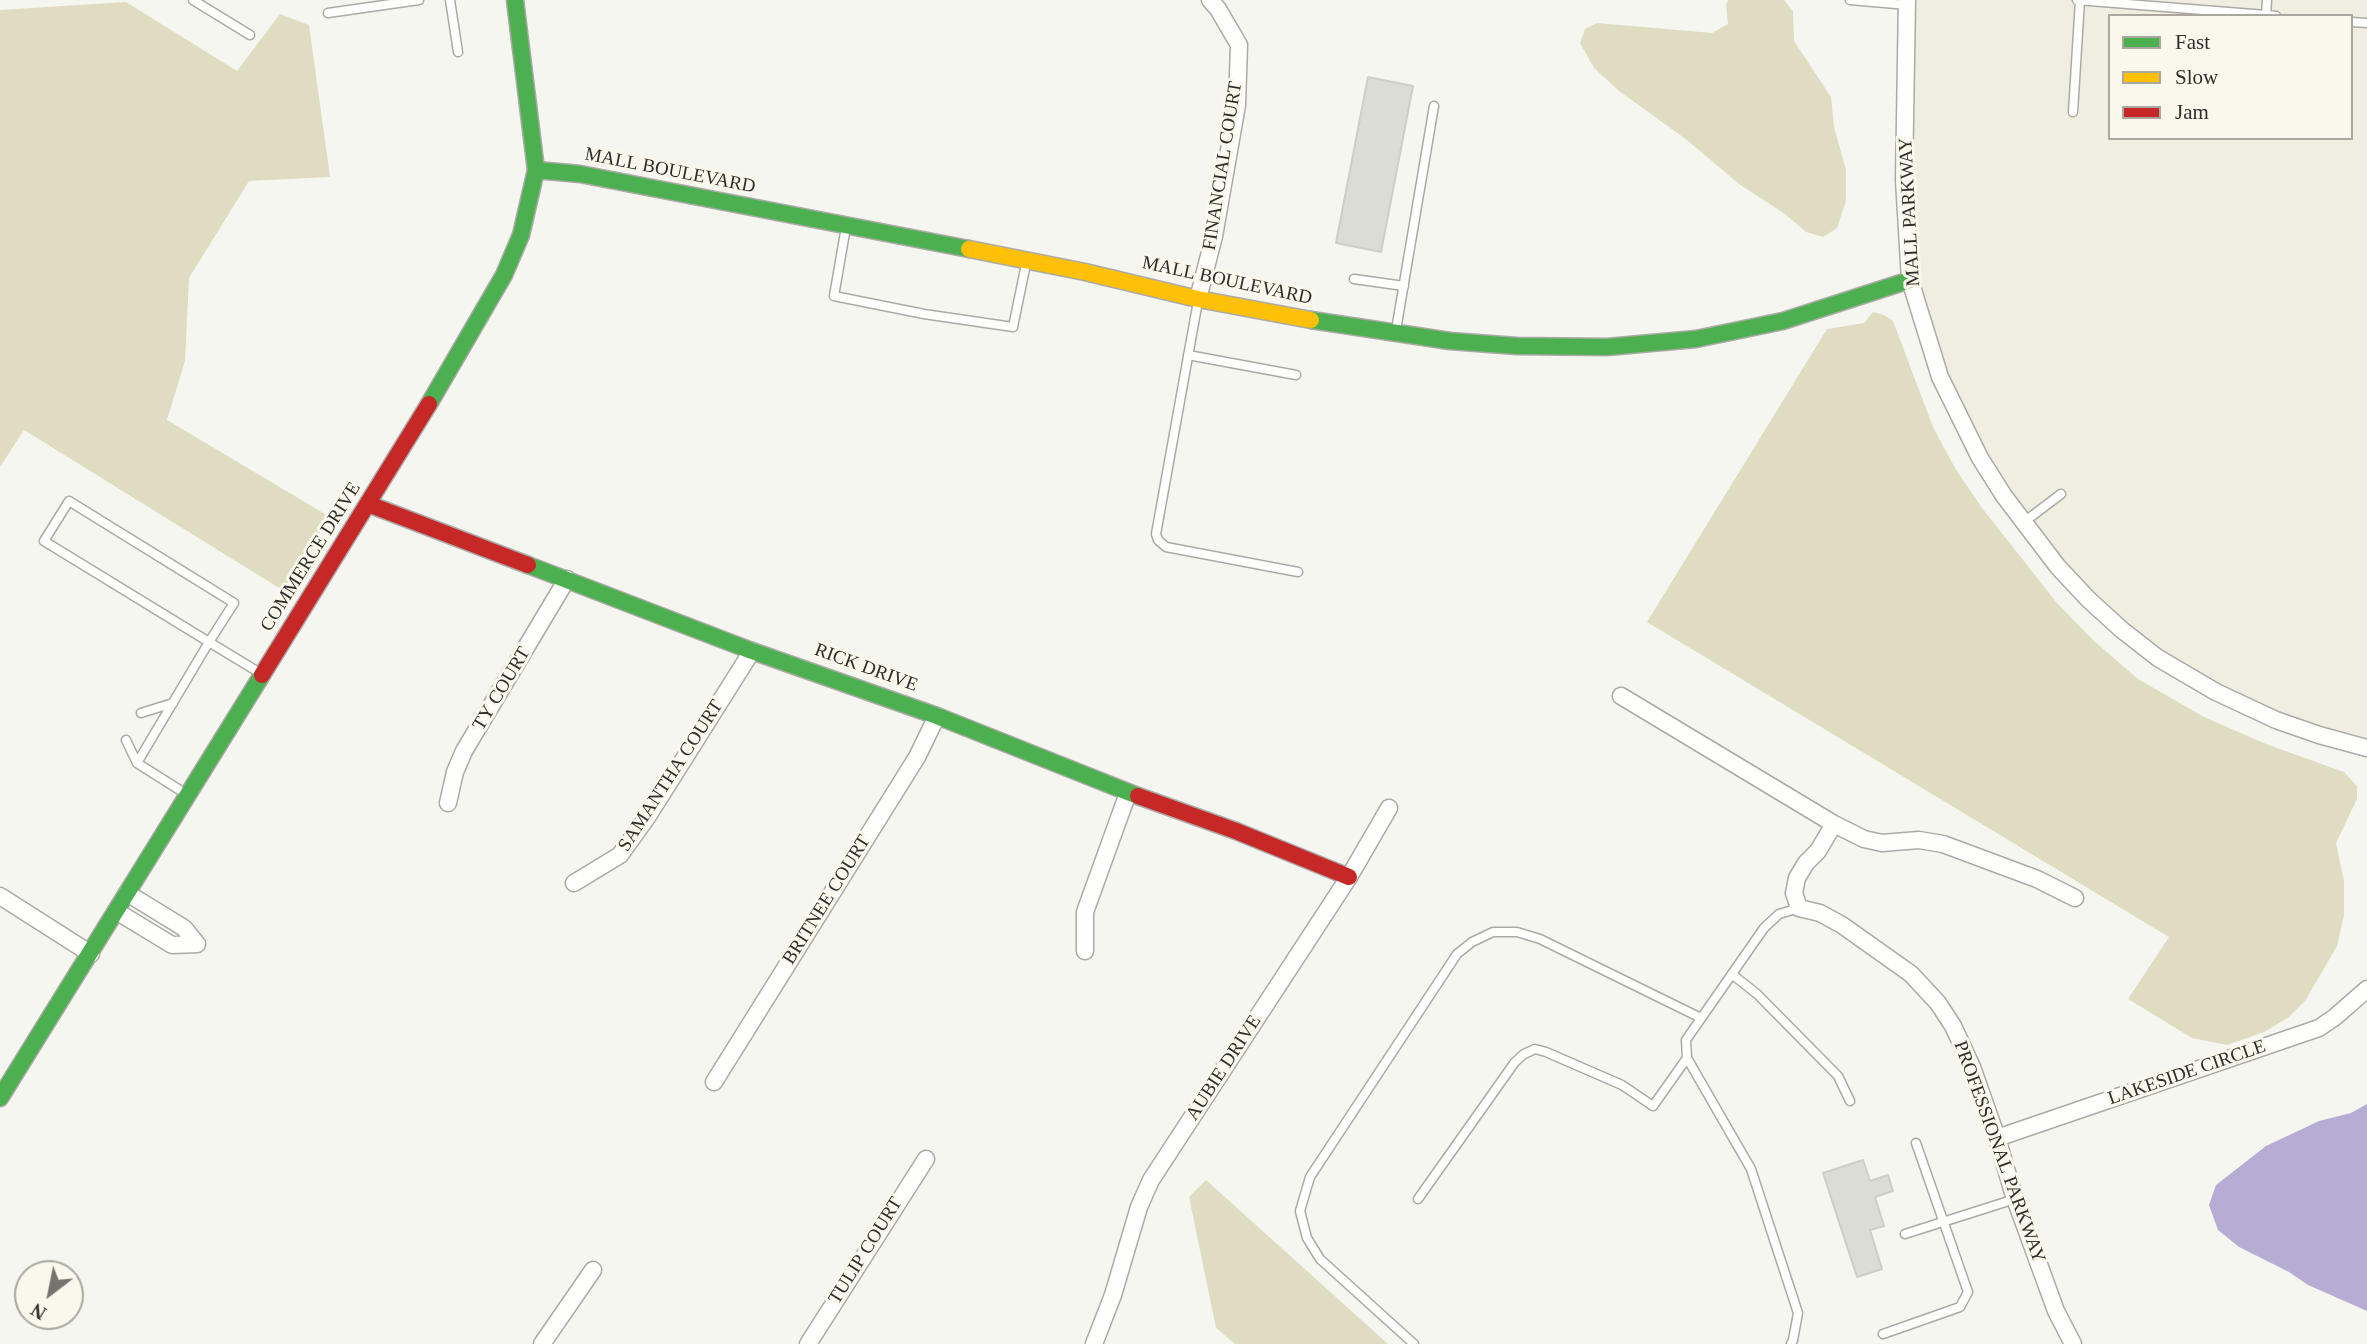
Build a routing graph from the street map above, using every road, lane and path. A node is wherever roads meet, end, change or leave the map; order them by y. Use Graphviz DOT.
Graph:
graph roads {
  1 [pos="193,0"];
  2 [pos="419,0"];
  3 [pos="450,0"];
  4 [pos="515,0"];
  5 [pos="1210,0"];
  6 [pos="1850,0"];
  7 [pos="2079,0"];
  8 [pos="1907,3"];
  9 [pos="328,13"];
  10 [pos="2254,14"];
  11 [pos="250,35"];
  12 [pos="458,52"];
  13 [pos="1434,106"];
  14 [pos="2073,112"];
  15 [pos="536,170"];
  16 [pos="846,226"];
  17 [pos="1027,261"];
  18 [pos="1354,279"];
  19 [pos="1910,280"];
  20 [pos="1404,286"];
  21 [pos="1198,299"];
  22 [pos="1395,333"];
  23 [pos="1188,355"];
  24 [pos="1296,374"];
  25 [pos="2061,494"];
  26 [pos="368,504"];
  27 [pos="2024,522"];
  28 [pos="1298,572"];
  29 [pos="567,579"];
  30 [pos="209,642"];
  31 [pos="752,651"];
  32 [pos="263,675"];
  33 [pos="1621,696"];
  34 [pos="173,704"];
  35 [pos="141,713"];
  36 [pos="937,716"];
  37 [pos="126,740"];
  38 [pos="2367,748"];
  39 [pos="137,763"];
  40 [pos="1128,793"];
  41 [pos="189,796"];
  42 [pos="448,803"];
  43 [pos="1389,808"];
  44 [pos="1833,824"];
  45 [pos="1349,877"];
  46 [pos="574,883"];
  47 [pos="127,894"];
  48 [pos="0,896"];
  49 [pos="2075,898"];
  50 [pos="1799,908"];
  51 [pos="116,911"];
  52 [pos="1085,951"];
  53 [pos="91,954"];
  54 [pos="1733,975"];
  55 [pos="2367,989"];
  56 [pos="1701,1018"];
  57 [pos="1687,1058"];
  58 [pos="714,1082"];
  59 [pos="0,1097"];
  60 [pos="1850,1101"];
  61 [pos="1997,1138"];
  62 [pos="1916,1143"];
  63 [pos="926,1159"];
  64 [pos="1418,1199"];
  65 [pos="2015,1199"];
  66 [pos="1944,1221"];
  67 [pos="1905,1234"];
  68 [pos="593,1270"];
  69 [pos="1883,1334"];
  70 [pos="2069,1343"];
  71 [pos="542,1344"];
  72 [pos="808,1344"];
  73 [pos="1094,1344"];
  74 [pos="1414,1344"];
  75 [pos="1791,1344"];
  1 -- 11 [label="lane"];
  2 -- 9 [label="lane"];
  3 -- 12 [label="lane"];
  4 -- 15 [label="street, COMMERCE DRIVE"];
  5 -- 21 [label="street, FINANCIAL COURT"];
  6 -- 8 [label="lane"];
  7 -- 10 [label="lane"];
  7 -- 14 [label="lane"];
  8 -- 19 [label="street, MALL PARKWAY"];
  13 -- 20 [label="lane"];
  15 -- 16 [label="street, MALL BOULEVARD"];
  15 -- 26 [label="street, COMMERCE DRIVE"];
  16 -- 17 [label="street, MALL BOULEVARD"];
  16 -- 17 [label="lane"];
  17 -- 21 [label="street, MALL BOULEVARD"];
  18 -- 20 [label="lane"];
  19 -- 22 [label="street, MALL BOULEVARD"];
  19 -- 27 [label="street, MALL PARKWAY"];
  20 -- 22 [label="lane"];
  21 -- 22 [label="street, MALL BOULEVARD"];
  21 -- 23 [label="lane"];
  23 -- 24 [label="lane"];
  23 -- 28 [label="lane"];
  25 -- 27 [label="lane"];
  26 -- 29 [label="street, RICK DRIVE"];
  26 -- 32 [label="street, COMMERCE DRIVE"];
  27 -- 38 [label="street, MALL PARKWAY"];
  29 -- 31 [label="street, RICK DRIVE"];
  29 -- 42 [label="street, TY COURT"];
  30 -- 30 [label="lane"];
  30 -- 32 [label="lane"];
  30 -- 34 [label="lane"];
  31 -- 36 [label="street, RICK DRIVE"];
  31 -- 46 [label="street, SAMANTHA COURT"];
  32 -- 41 [label="street, COMMERCE DRIVE"];
  33 -- 44 [label="street"];
  34 -- 35 [label="lane"];
  34 -- 39 [label="lane"];
  36 -- 40 [label="street, RICK DRIVE"];
  36 -- 58 [label="street, BRITNEE COURT"];
  37 -- 39 [label="lane"];
  39 -- 41 [label="lane"];
  40 -- 45 [label="street, RICK DRIVE"];
  40 -- 52 [label="street"];
  41 -- 47 [label="street, COMMERCE DRIVE"];
  43 -- 45 [label="street, AUBIE DRIVE"];
  44 -- 49 [label="street"];
  44 -- 50 [label="street"];
  45 -- 73 [label="street, AUBIE DRIVE"];
  47 -- 51 [label="street, COMMERCE DRIVE"];
  47 -- 51 [label="street"];
  48 -- 53 [label="street"];
  50 -- 54 [label="lane"];
  50 -- 61 [label="street, PROFESSIONAL PARKWAY"];
  51 -- 53 [label="street, COMMERCE DRIVE"];
  53 -- 59 [label="street, COMMERCE DRIVE"];
  54 -- 56 [label="lane"];
  54 -- 60 [label="lane"];
  55 -- 61 [label="street, LAKESIDE CIRCLE"];
  56 -- 57 [label="lane"];
  56 -- 74 [label="lane"];
  57 -- 64 [label="lane"];
  57 -- 75 [label="lane"];
  61 -- 65 [label="street, PROFESSIONAL PARKWAY"];
  62 -- 66 [label="lane"];
  63 -- 72 [label="street, TULIP COURT"];
  65 -- 66 [label="lane"];
  65 -- 70 [label="street, PROFESSIONAL PARKWAY"];
  66 -- 67 [label="lane"];
  66 -- 69 [label="lane"];
  68 -- 71 [label="street"];
}
